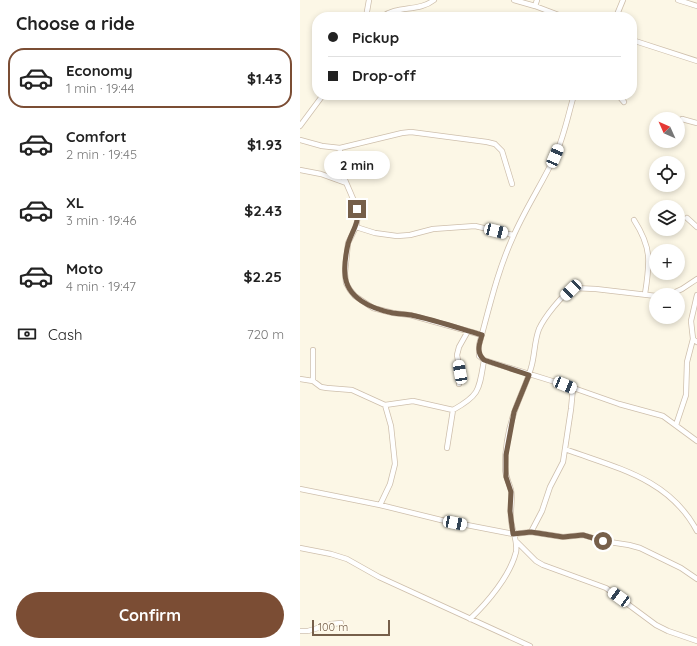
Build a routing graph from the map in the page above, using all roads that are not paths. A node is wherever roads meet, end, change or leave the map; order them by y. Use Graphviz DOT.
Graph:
graph roads {
  1 [pos="369,0"];
  2 [pos="434,0"];
  3 [pos="514,0"];
  4 [pos="537,0"];
  5 [pos="623,0"];
  6 [pos="678,0"];
  7 [pos="536,6"];
  8 [pos="697,6"];
  9 [pos="367,12"];
  10 [pos="391,12"];
  11 [pos="547,12"];
  12 [pos="618,12"];
  13 [pos="637,42"];
  14 [pos="697,61"];
  15 [pos="319,100"];
  16 [pos="573,100"];
  17 [pos="685,120"];
  18 [pos="697,123"];
  19 [pos="300,126"];
  20 [pos="300,140"];
  21 [pos="340,148"];
  22 [pos="300,170"];
  23 [pos="346,183"];
  24 [pos="512,184"];
  25 [pos="688,218"];
  26 [pos="634,220"];
  27 [pos="356,226"];
  28 [pos="697,227"];
  29 [pos="513,235"];
  30 [pos="697,279"];
  31 [pos="684,288"];
  32 [pos="645,294"];
  33 [pos="649,295"];
  34 [pos="697,295"];
  35 [pos="468,331"];
  36 [pos="482,335"];
  37 [pos="695,340"];
  38 [pos="314,350"];
  39 [pos="484,360"];
  40 [pos="529,375"];
  41 [pos="300,379"];
  42 [pos="313,381"];
  43 [pos="459,384"];
  44 [pos="573,388"];
  45 [pos="386,405"];
  46 [pos="453,410"];
  47 [pos="676,425"];
  48 [pos="697,441"];
  49 [pos="447,448"];
  50 [pos="565,449"];
  51 [pos="300,489"];
  52 [pos="380,505"];
  53 [pos="697,531"];
  54 [pos="531,532"];
  55 [pos="513,534"];
  56 [pos="517,542"];
  57 [pos="300,548"];
  58 [pos="697,579"];
  59 [pos="470,619"];
  60 [pos="341,623"];
  61 [pos="300,631"];
  62 [pos="697,641"];
  63 [pos="530,646"];
  1 -- 9 [label="street"];
  2 -- 10 [label="street"];
  3 -- 7 [label="street"];
  4 -- 7 [label="street"];
  5 -- 12 [label="street"];
  6 -- 8 [label="street"];
  7 -- 11 [label="street"];
  13 -- 14 [label="street"];
  15 -- 19 [label="street"];
  16 -- 29 [label="street"];
  17 -- 18 [label="street"];
  20 -- 21 [label="street"];
  21 -- 23 [label="street"];
  21 -- 24 [label="street"];
  22 -- 23 [label="street"];
  23 -- 27 [label="street"];
  25 -- 28 [label="street"];
  26 -- 32 [label="street"];
  27 -- 29 [label="street"];
  27 -- 35 [label="street"];
  29 -- 36 [label="street"];
  30 -- 31 [label="street"];
  32 -- 33 [label="street"];
  32 -- 40 [label="street"];
  34 -- 37 [label="street"];
  35 -- 36 [label="street"];
  35 -- 43 [label="street"];
  36 -- 39 [label="street"];
  37 -- 47 [label="street"];
  38 -- 42 [label="street"];
  39 -- 40 [label="street"];
  39 -- 46 [label="street"];
  40 -- 44 [label="street"];
  40 -- 55 [label="street"];
  41 -- 42 [label="street"];
  42 -- 45 [label="street"];
  44 -- 47 [label="street"];
  44 -- 50 [label="street"];
  45 -- 46 [label="street"];
  45 -- 52 [label="street"];
  46 -- 49 [label="street"];
  47 -- 48 [label="street"];
  50 -- 53 [label="street"];
  50 -- 54 [label="street"];
  51 -- 52 [label="street"];
  52 -- 55 [label="street"];
  54 -- 55 [label="street"];
  54 -- 58 [label="street"];
  55 -- 56 [label="street"];
  56 -- 59 [label="street"];
  56 -- 62 [label="street"];
  57 -- 59 [label="street"];
  59 -- 63 [label="street"];
  60 -- 61 [label="street"];
}
